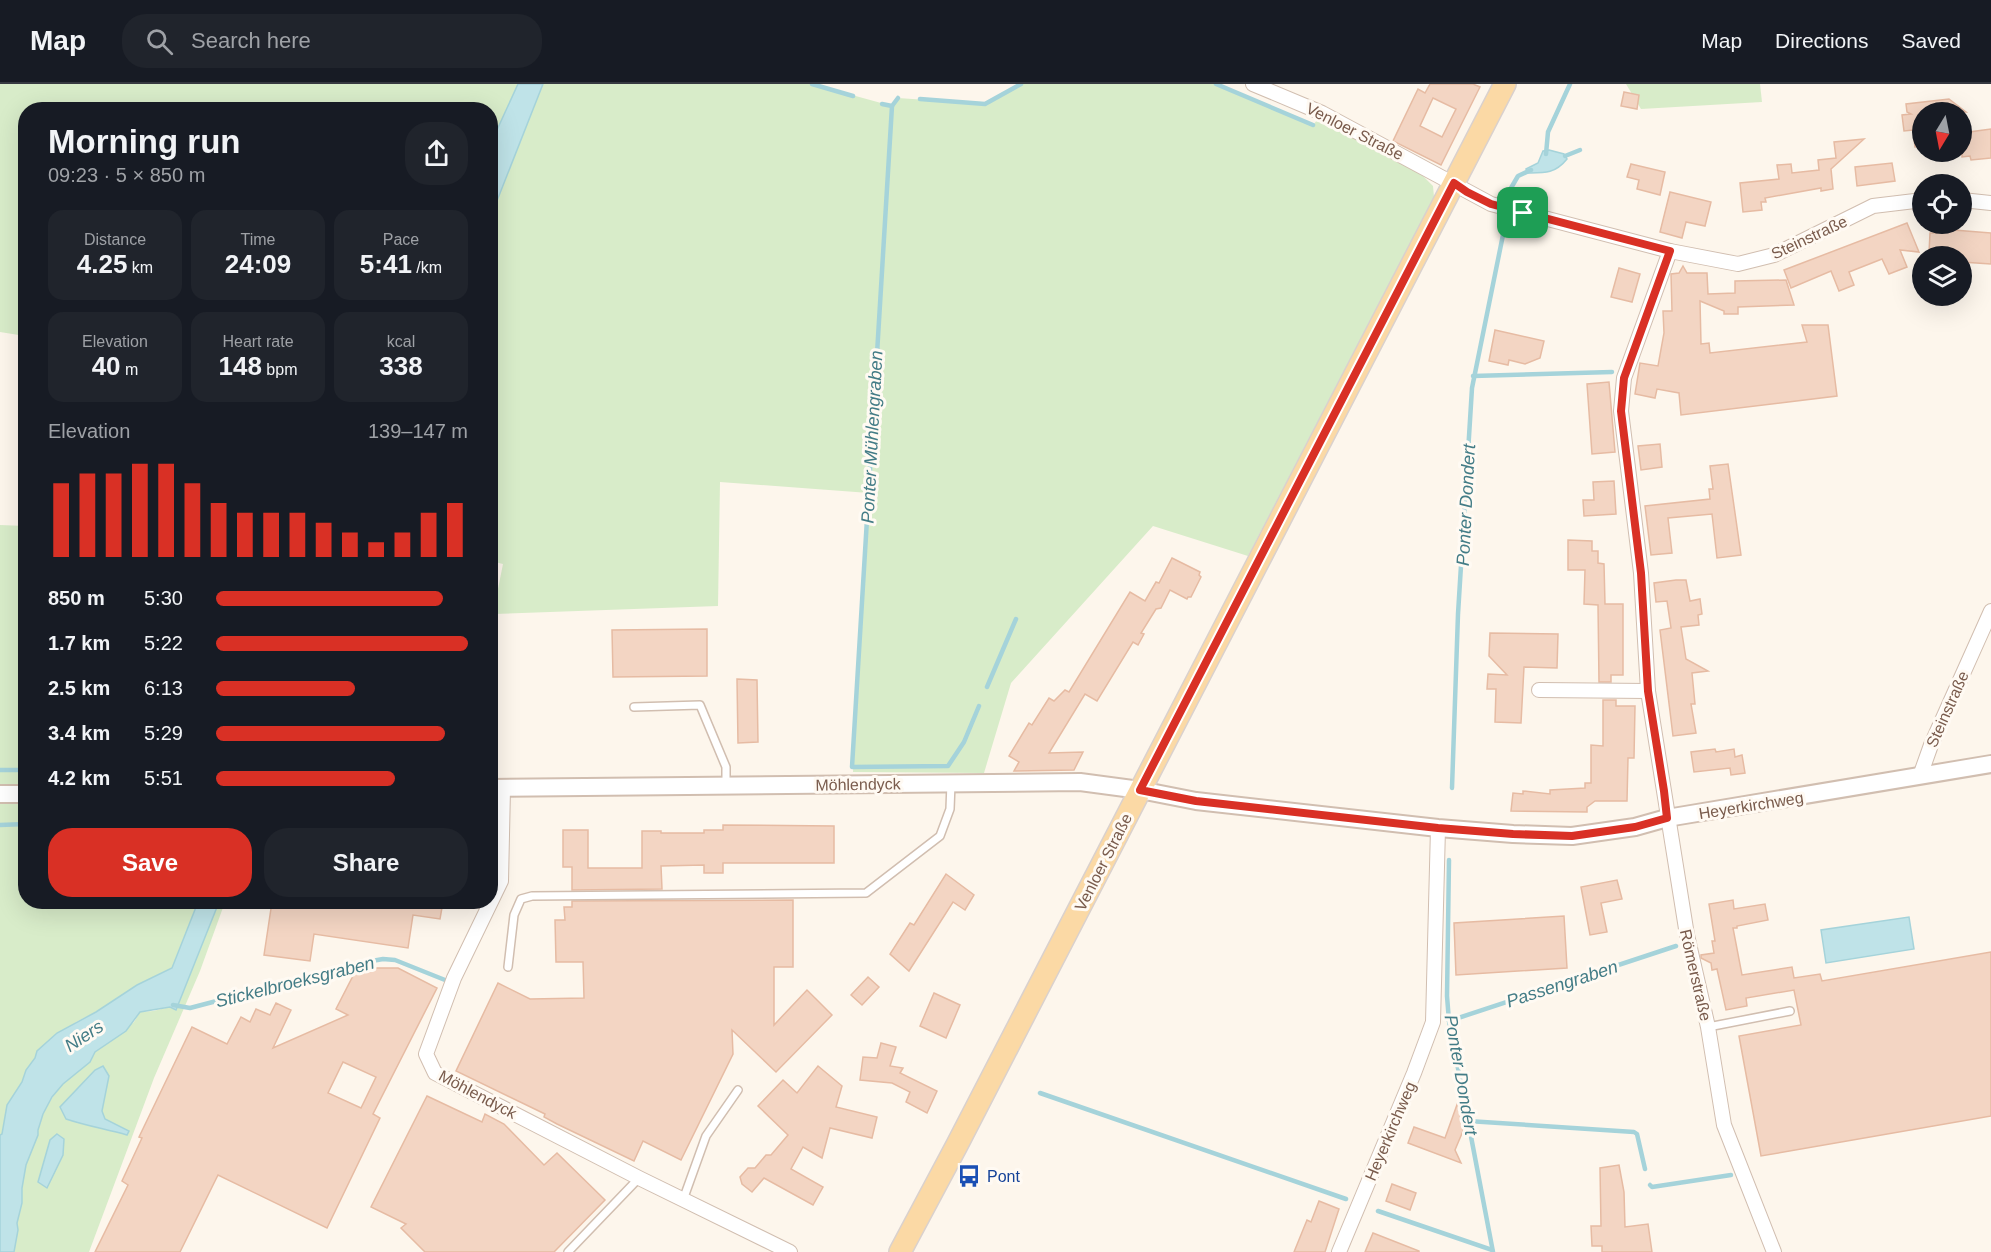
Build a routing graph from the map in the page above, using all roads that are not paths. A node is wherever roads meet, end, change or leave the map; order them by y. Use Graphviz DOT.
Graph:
graph roads {
  1 [pos="1253,84"];
  2 [pos="1505,84"];
  3 [pos="1454,183"];
  4 [pos="1912,201"];
  5 [pos="1972,201"];
  6 [pos="1991,202"];
  7 [pos="1670,251"];
  8 [pos="1991,611"];
  9 [pos="1539,690"];
  10 [pos="1648,691"];
  11 [pos="634,707"];
  12 [pos="1991,764"];
  13 [pos="1920,776"];
  14 [pos="951,783"];
  15 [pos="726,785"];
  16 [pos="498,788"];
  17 [pos="1140,790"];
  18 [pos="0,794"];
  19 [pos="18,794"];
  20 [pos="498,811"];
  21 [pos="1667,818"];
  22 [pos="1438,828"];
  23 [pos="498,887"];
  24 [pos="487,909"];
  25 [pos="508,967"];
  26 [pos="1790,1011"];
  27 [pos="1708,1028"];
  28 [pos="738,1090"];
  29 [pos="639,1178"];
  30 [pos="682,1200"];
  31 [pos="568,1252"];
  32 [pos="790,1252"];
  33 [pos="900,1252"];
  34 [pos="1339,1252"];
  35 [pos="1774,1252"];
  1 -- 3 [label="street, Venloer Straße"];
  2 -- 3 [label="main road, Venloer Straße"];
  3 -- 7 [label="street, Steinstraße"];
  3 -- 17 [label="main road, Venloer Straße"];
  4 -- 7 [label="street, Steinstraße"];
  5 -- 6 [label="street"];
  7 -- 10 [label="street, Römerstraße"];
  8 -- 13 [label="street, Steinstraße"];
  9 -- 10 [label="street"];
  10 -- 21 [label="street, Römerstraße"];
  11 -- 15 [label="lane"];
  12 -- 13 [label="street, Heyerkirchweg"];
  13 -- 21 [label="street, Heyerkirchweg"];
  14 -- 15 [label="street, Möhlendyck"];
  14 -- 17 [label="street, Möhlendyck"];
  14 -- 25 [label="lane"];
  15 -- 16 [label="street, Möhlendyck"];
  17 -- 22 [label="street, Heyerkirchweg"];
  17 -- 33 [label="main road, Venloer Straße"];
  18 -- 19 [label="street"];
  20 -- 23 [label="street, Möhlendyck"];
  21 -- 22 [label="street, Heyerkirchweg"];
  21 -- 27 [label="street, Römerstraße"];
  22 -- 34 [label="street, Heyerkirchweg"];
  24 -- 29 [label="street, Möhlendyck"];
  26 -- 27 [label="lane"];
  27 -- 35 [label="street, Römerstraße"];
  28 -- 30 [label="lane"];
  29 -- 30 [label="street, Möhlendyck"];
  29 -- 31 [label="lane"];
  30 -- 32 [label="street, Möhlendyck"];
}
